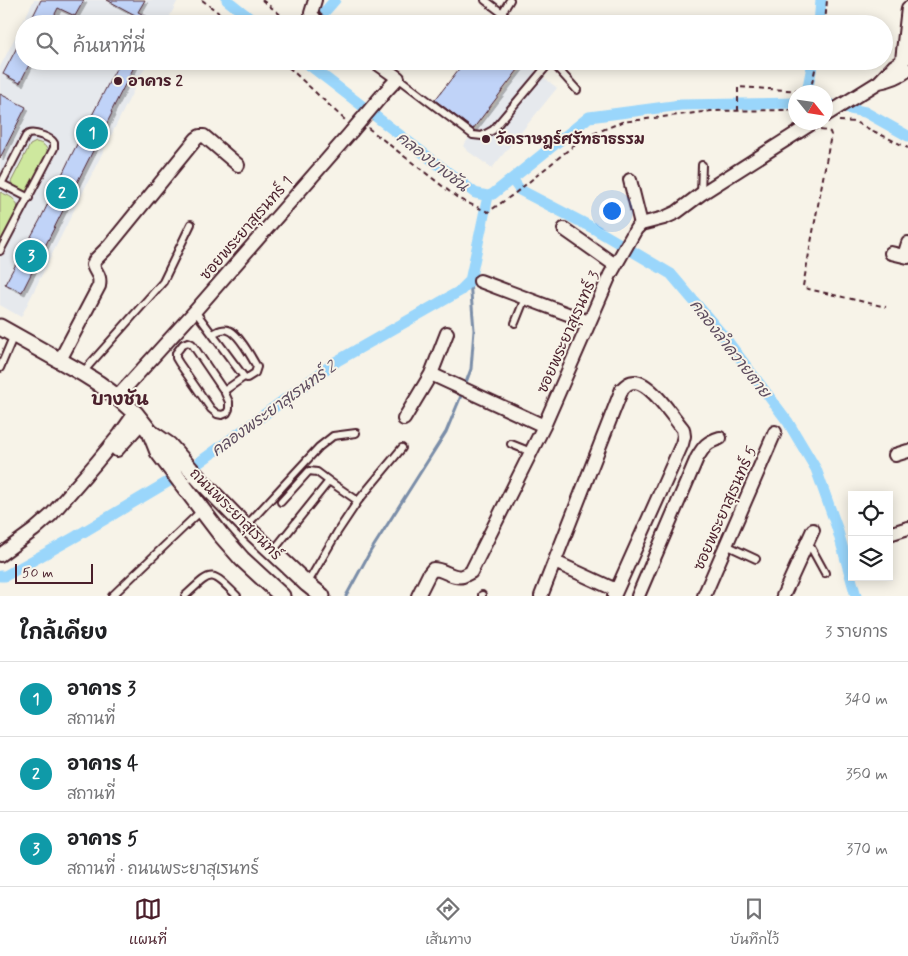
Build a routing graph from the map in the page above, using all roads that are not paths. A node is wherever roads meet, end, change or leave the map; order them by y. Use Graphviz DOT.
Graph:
graph roads {
  1 [pos="315,0"];
  2 [pos="485,0"];
  3 [pos="510,0"];
  4 [pos="908,8"];
  5 [pos="502,13"];
  6 [pos="313,15"];
  7 [pos="906,62"];
  8 [pos="387,70"];
  9 [pos="543,70"];
  10 [pos="559,70"];
  11 [pos="398,78"];
  12 [pos="577,90"];
  13 [pos="833,116"];
  14 [pos="802,130"];
  15 [pos="238,164"];
  16 [pos="702,165"];
  17 [pos="630,180"];
  18 [pos="0,184"];
  19 [pos="701,194"];
  20 [pos="29,198"];
  21 [pos="191,224"];
  22 [pos="638,227"];
  23 [pos="564,229"];
  24 [pos="908,243"];
  25 [pos="0,251"];
  26 [pos="891,253"];
  27 [pos="906,256"];
  28 [pos="616,262"];
  29 [pos="480,281"];
  30 [pos="525,298"];
  31 [pos="195,311"];
  32 [pos="590,322"];
  33 [pos="515,323"];
  34 [pos="0,327"];
  35 [pos="447,333"];
  36 [pos="212,334"];
  37 [pos="14,335"];
  38 [pos="60,360"];
  39 [pos="0,368"];
  40 [pos="82,373"];
  41 [pos="431,374"];
  42 [pos="244,377"];
  43 [pos="224,391"];
  44 [pos="117,396"];
  45 [pos="404,419"];
  46 [pos="142,422"];
  47 [pos="544,426"];
  48 [pos="775,432"];
  49 [pos="356,433"];
  50 [pos="720,438"];
  51 [pos="511,444"];
  52 [pos="402,448"];
  53 [pos="908,451"];
  54 [pos="531,452"];
  55 [pos="895,456"];
  56 [pos="172,458"];
  57 [pos="329,481"];
  58 [pos="358,501"];
  59 [pos="281,502"];
  60 [pos="202,510"];
  61 [pos="245,526"];
  62 [pos="908,528"];
  63 [pos="893,533"];
  64 [pos="811,536"];
  65 [pos="726,545"];
  66 [pos="272,552"];
  67 [pos="0,555"];
  68 [pos="756,559"];
  69 [pos="555,562"];
  70 [pos="825,573"];
  71 [pos="307,584"];
  72 [pos="615,593"];
  73 [pos="278,595"];
  74 [pos="112,596"];
  75 [pos="185,596"];
  76 [pos="237,596"];
  77 [pos="322,596"];
  78 [pos="418,596"];
  79 [pos="541,596"];
  80 [pos="638,596"];
  81 [pos="704,596"];
  82 [pos="783,596"];
  1 -- 6 [label="street"];
  2 -- 5 [label="lane"];
  3 -- 5 [label="lane"];
  4 -- 7 [label="street"];
  7 -- 13 [label="street"];
  8 -- 11 [label="street"];
  9 -- 11 [label="lane"];
  10 -- 12 [label="lane"];
  11 -- 31 [label="street, ซอยพระยาสุเรนทร์ 1, bridge"];
  14 -- 19 [label="street"];
  15 -- 38 [label="street"];
  16 -- 19 [label="lane"];
  17 -- 22 [label="street"];
  18 -- 20 [label="lane"];
  18 -- 20 [label="lane"];
  19 -- 22 [label="street"];
  20 -- 25 [label="lane"];
  21 -- 40 [label="lane"];
  22 -- 28 [label="street, ซอยพระยาสุเรนทร์ 3"];
  23 -- 28 [label="street"];
  24 -- 27 [label="street"];
  26 -- 27 [label="street"];
  28 -- 32 [label="street, ซอยพระยาสุเรนทร์ 3"];
  29 -- 30 [label="street"];
  30 -- 32 [label="street"];
  30 -- 33 [label="lane"];
  31 -- 36 [label="lane"];
  31 -- 44 [label="street, ซอยพระยาสุเรนทร์ 1"];
  32 -- 47 [label="street, ซอยพระยาสุเรนทร์ 3"];
  34 -- 37 [label="street, ถนนพระยาสุเรนทร์"];
  35 -- 41 [label="street"];
  36 -- 42 [label="lane"];
  36 -- 42 [label="lane"];
  37 -- 38 [label="street, ถนนพระยาสุเรนทร์"];
  37 -- 39 [label="lane"];
  38 -- 40 [label="street, ถนนพระยาสุเรนทร์"];
  40 -- 44 [label="street, ถนนพระยาสุเรนทร์"];
  41 -- 45 [label="street"];
  41 -- 47 [label="street"];
  42 -- 43 [label="lane"];
  43 -- 43 [label="lane"];
  44 -- 46 [label="street, ถนนพระยาสุเรนทร์"];
  46 -- 56 [label="street, ถนนพระยาสุเรนทร์"];
  46 -- 67 [label="street"];
  47 -- 54 [label="street, ซอยพระยาสุเรนทร์ 3"];
  48 -- 65 [label="street, ซอยพระยาสุเรนทร์ 5"];
  49 -- 61 [label="lane"];
  50 -- 80 [label="street"];
  51 -- 54 [label="lane"];
  52 -- 58 [label="lane"];
  53 -- 55 [label="street"];
  54 -- 78 [label="street, ซอยพระยาสุเรนทร์ 3"];
  56 -- 60 [label="street, ถนนพระยาสุเรนทร์"];
  56 -- 61 [label="street, ถนนพระยาสุเรนทร์"];
  57 -- 58 [label="lane"];
  57 -- 59 [label="lane"];
  57 -- 66 [label="lane"];
  58 -- 71 [label="lane"];
  60 -- 73 [label="street, ถนนพระยาสุเรนทร์"];
  60 -- 74 [label="lane"];
  61 -- 66 [label="street, ถนนพระยาสุเรนทร์"];
  62 -- 63 [label="street"];
  64 -- 70 [label="lane"];
  64 -- 82 [label="street"];
  65 -- 68 [label="lane"];
  65 -- 81 [label="street, ซอยพระยาสุเรนทร์ 5"];
  66 -- 71 [label="street, ถนนพระยาสุเรนทร์"];
  69 -- 72 [label="street"];
  69 -- 72 [label="street"];
  69 -- 79 [label="street"];
  71 -- 77 [label="street, ถนนพระยาสุเรนทร์"];
  75 -- 76 [label="lane"];
}
